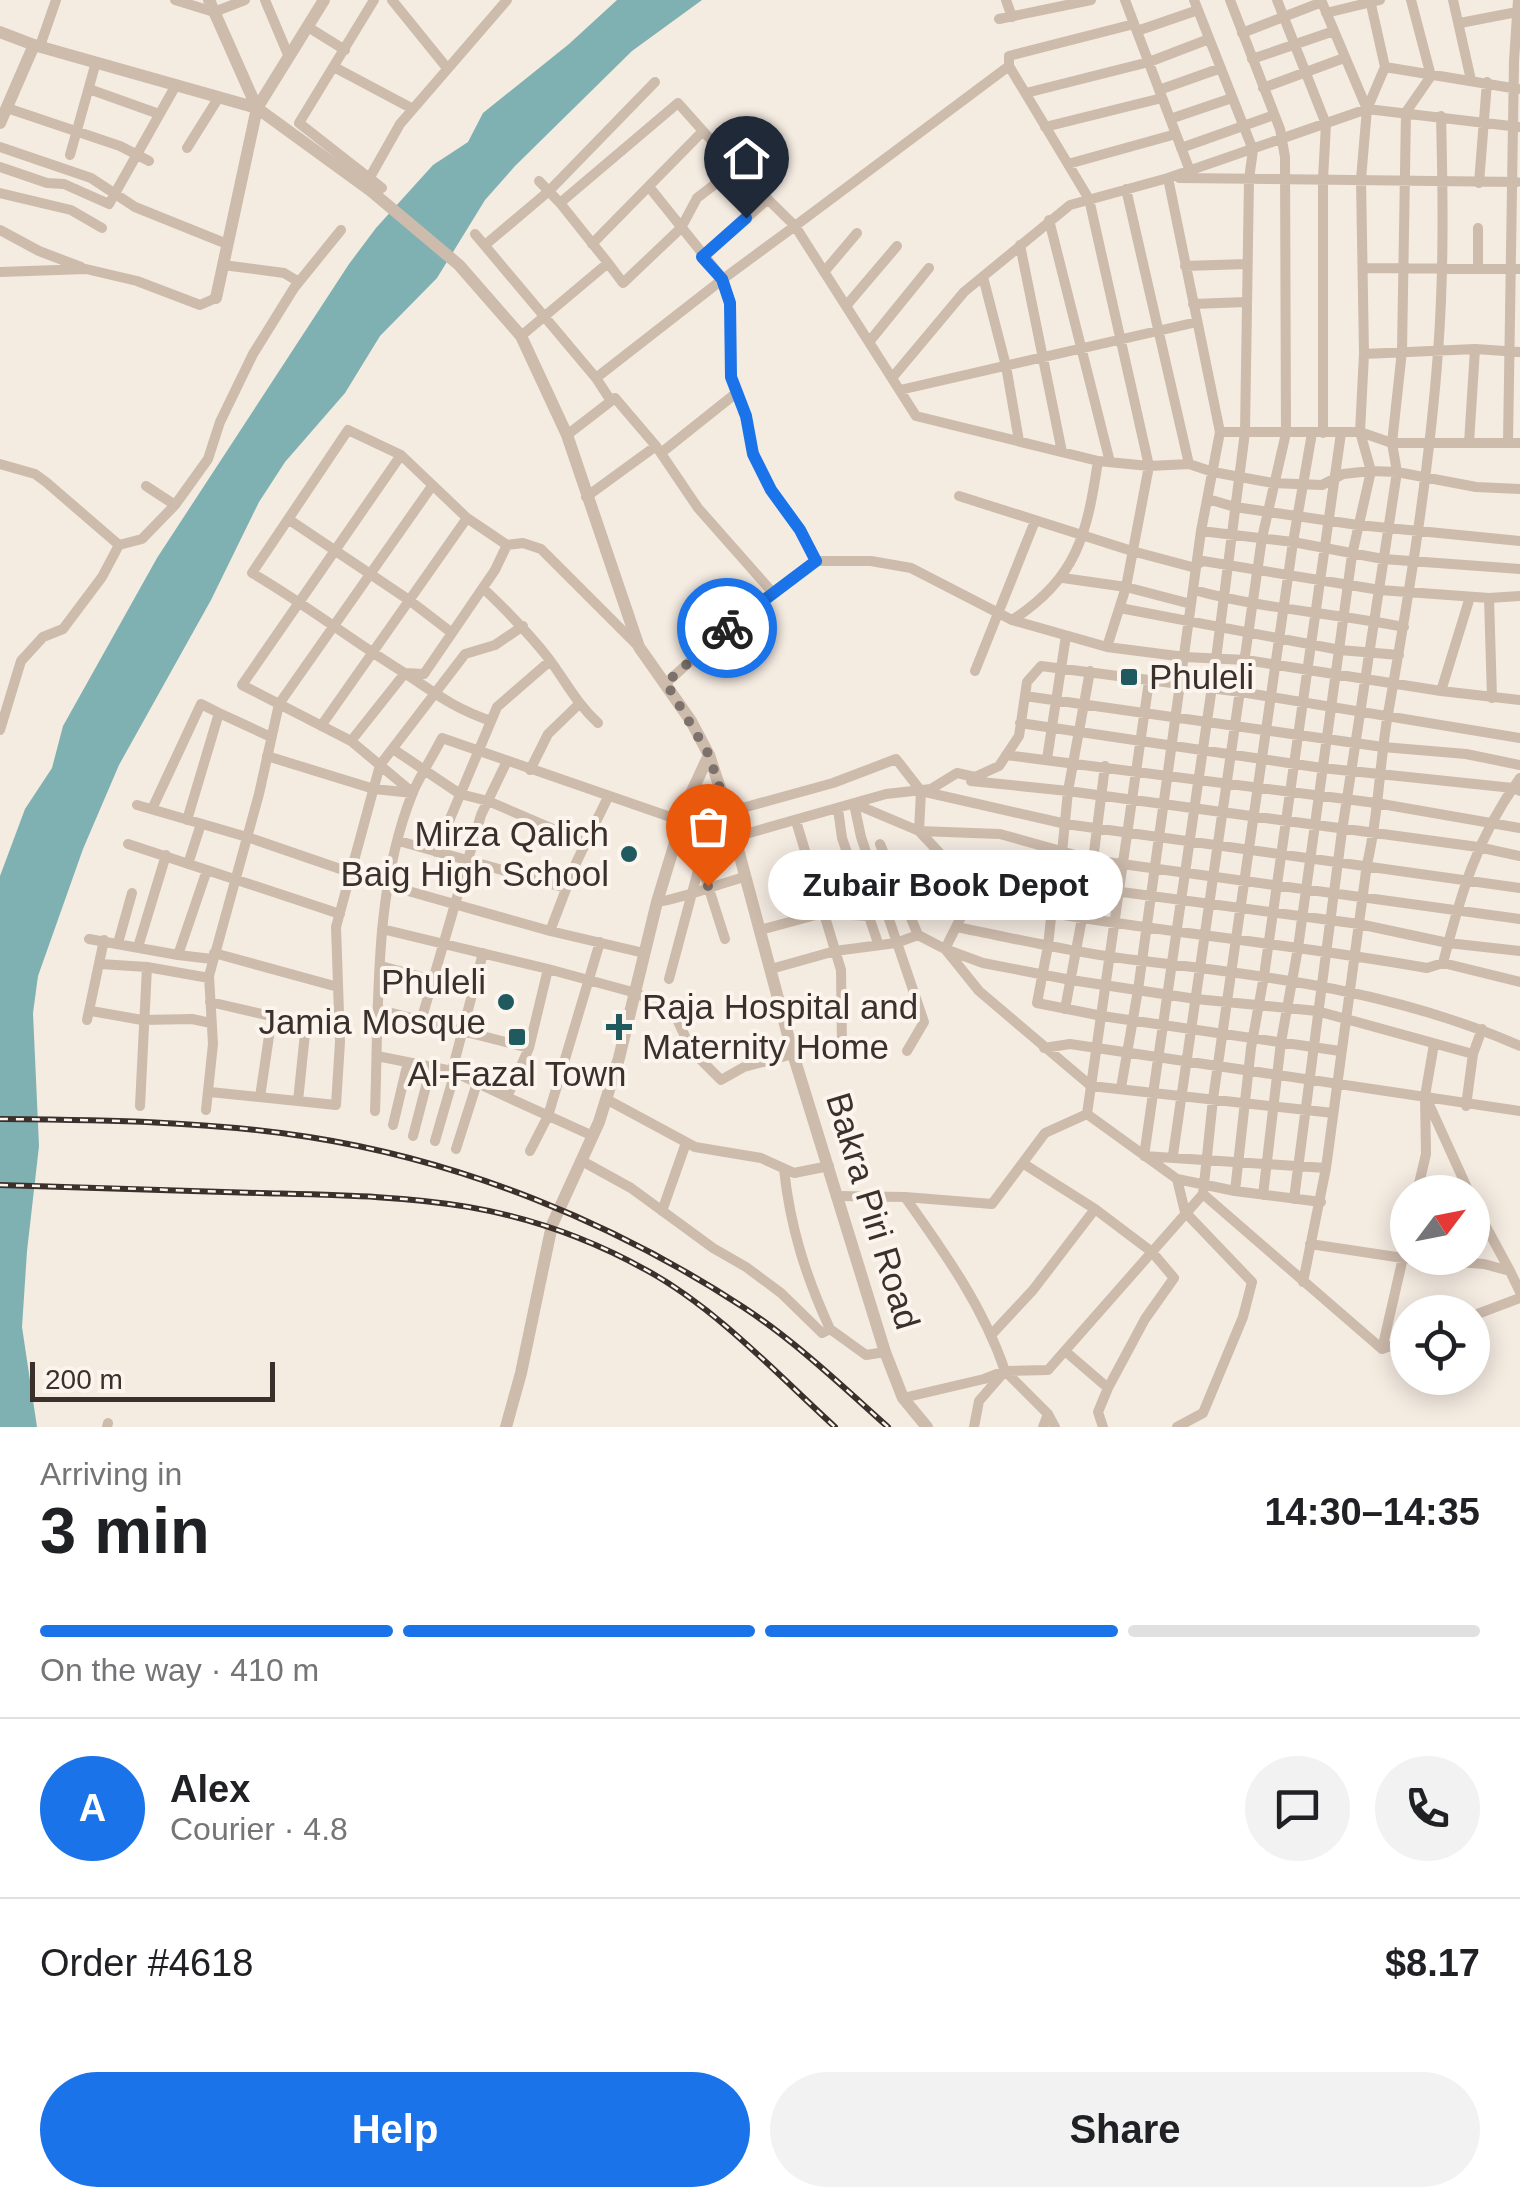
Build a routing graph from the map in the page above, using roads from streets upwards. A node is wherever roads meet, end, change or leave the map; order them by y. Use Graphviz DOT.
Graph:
graph roads {
  1 [pos="39,0"];
  2 [pos="175,0"];
  3 [pos="245,0"];
  4 [pos="265,0"];
  5 [pos="324,0"];
  6 [pos="374,0"];
  7 [pos="392,0"];
  8 [pos="506,0"];
  9 [pos="1006,0"];
  10 [pos="1091,0"];
  11 [pos="1125,0"];
  12 [pos="1230,0"];
  13 [pos="1277,0"];
  14 [pos="1411,0"];
  15 [pos="1453,0"];
  16 [pos="1374,1"];
  17 [pos="55,3"];
  18 [pos="1051,4"];
  19 [pos="1196,5"];
  20 [pos="1323,5"];
  21 [pos="211,6"];
  22 [pos="1518,6"];
  23 [pos="313,7"];
  24 [pos="1012,16"];
  25 [pos="1284,17"];
  26 [pos="999,19"];
  27 [pos="1460,24"];
  28 [pos="308,27"];
  29 [pos="1136,28"];
  30 [pos="1334,31"];
  31 [pos="0,32"];
  32 [pos="1242,33"];
  33 [pos="1209,39"];
  34 [pos="37,45"];
  35 [pos="1295,45"];
  36 [pos="345,50"];
  37 [pos="288,58"];
  38 [pos="1344,58"];
  39 [pos="1252,60"];
  40 [pos="96,62"];
  41 [pos="1149,62"];
  42 [pos="1009,66"];
  43 [pos="334,67"];
  44 [pos="1386,67"];
  45 [pos="447,68"];
  46 [pos="1220,68"];
  47 [pos="1305,72"];
  48 [pos="1431,76"];
  49 [pos="1471,80"];
  50 [pos="655,82"];
  51 [pos="1487,82"];
  52 [pos="176,85"];
  53 [pos="1263,88"];
  54 [pos="1517,89"];
  55 [pos="88,90"];
  56 [pos="1026,94"];
  57 [pos="1161,94"];
  58 [pos="219,97"];
  59 [pos="1232,98"];
  60 [pos="7,108"];
  61 [pos="257,108"];
  62 [pos="413,108"];
  63 [pos="1367,109"];
  64 [pos="1406,112"];
  65 [pos="159,114"];
  66 [pos="1274,115"];
  67 [pos="1442,116"];
  68 [pos="1170,119"];
  69 [pos="0,123"];
  70 [pos="1482,123"];
  71 [pos="1326,124"];
  72 [pos="1046,126"];
  73 [pos="1244,126"];
  74 [pos="1517,127"];
  75 [pos="703,131"];
  76 [pos="76,133"];
  77 [pos="1176,134"];
  78 [pos="1282,139"];
  79 [pos="0,146"];
  80 [pos="188,148"];
  81 [pos="1181,148"];
  82 [pos="1253,150"];
  83 [pos="136,154"];
  84 [pos="70,155"];
  85 [pos="149,161"];
  86 [pos="1068,164"];
  87 [pos="0,167"];
  88 [pos="736,168"];
  89 [pos="1190,170"];
  90 [pos="370,178"];
  91 [pos="1168,178"];
  92 [pos="1249,179"];
  93 [pos="1361,179"];
  94 [pos="539,180"];
  95 [pos="1323,180"];
  96 [pos="1405,181"];
  97 [pos="1285,182"];
  98 [pos="1442,182"];
  99 [pos="1517,182"];
  100 [pos="1479,183"];
  101 [pos="382,188"];
  102 [pos="650,188"];
  103 [pos="1126,189"];
  104 [pos="549,192"];
  105 [pos="0,193"];
  106 [pos="116,194"];
  107 [pos="768,199"];
  108 [pos="1089,200"];
  109 [pos="560,204"];
  110 [pos="1049,220"];
  111 [pos="795,226"];
  112 [pos="102,228"];
  113 [pos="681,228"];
  114 [pos="1478,228"];
  115 [pos="0,230"];
  116 [pos="341,230"];
  117 [pos="857,233"];
  118 [pos="475,234"];
  119 [pos="228,244"];
  120 [pos="592,244"];
  121 [pos="1020,244"];
  122 [pos="485,246"];
  123 [pos="897,246"];
  124 [pos="702,257"];
  125 [pos="608,264"];
  126 [pos="1246,264"];
  127 [pos="223,265"];
  128 [pos="1185,266"];
  129 [pos="1440,266"];
  130 [pos="1404,267"];
  131 [pos="928,268"];
  132 [pos="1364,268"];
  133 [pos="1478,268"];
  134 [pos="1517,269"];
  135 [pos="86,270"];
  136 [pos="0,272"];
  137 [pos="824,272"];
  138 [pos="983,277"];
  139 [pos="722,279"];
  140 [pos="300,282"];
  141 [pos="216,298"];
  142 [pos="1246,302"];
  143 [pos="1193,304"];
  144 [pos="846,306"];
  145 [pos="546,316"];
  146 [pos="1197,322"];
  147 [pos="1157,331"];
  148 [pos="521,336"];
  149 [pos="1120,340"];
  150 [pos="869,342"];
  151 [pos="1083,348"];
  152 [pos="1475,349"];
  153 [pos="1439,350"];
  154 [pos="1402,351"];
  155 [pos="1515,352"];
  156 [pos="1364,354"];
  157 [pos="1045,357"];
  158 [pos="1006,366"];
  159 [pos="596,378"];
  160 [pos="892,378"];
  161 [pos="900,390"];
  162 [pos="735,394"];
  163 [pos="611,401"];
  164 [pos="1220,432"];
  165 [pos="1244,432"];
  166 [pos="1360,432"];
  167 [pos="1286,433"];
  168 [pos="1318,433"];
  169 [pos="1340,433"];
  170 [pos="568,435"];
  171 [pos="1019,442"];
  172 [pos="1392,443"];
  173 [pos="1429,443"];
  174 [pos="1469,443"];
  175 [pos="1514,443"];
  176 [pos="658,450"];
  177 [pos="1062,452"];
  178 [pos="401,456"];
  179 [pos="1098,461"];
  180 [pos="1110,462"];
  181 [pos="0,464"];
  182 [pos="1189,464"];
  183 [pos="1149,466"];
  184 [pos="1371,471"];
  185 [pos="1213,472"];
  186 [pos="1396,472"];
  187 [pos="1240,476"];
  188 [pos="1334,479"];
  189 [pos="1424,480"];
  190 [pos="1273,483"];
  191 [pos="1302,484"];
  192 [pos="146,486"];
  193 [pos="432,486"];
  194 [pos="1520,490"];
  195 [pos="959,496"];
  196 [pos="586,498"];
  197 [pos="1208,500"];
  198 [pos="175,505"];
  199 [pos="1234,507"];
  200 [pos="1267,511"];
  201 [pos="1298,515"];
  202 [pos="288,518"];
  203 [pos="467,518"];
  204 [pos="1036,521"];
  205 [pos="1328,521"];
  206 [pos="1358,525"];
  207 [pos="1388,528"];
  208 [pos="1201,531"];
  209 [pos="1416,532"];
  210 [pos="1232,534"];
  211 [pos="1082,536"];
  212 [pos="1262,538"];
  213 [pos="1520,541"];
  214 [pos="1293,542"];
  215 [pos="119,545"];
  216 [pos="507,546"];
  217 [pos="335,550"];
  218 [pos="1323,550"];
  219 [pos="1132,551"];
  220 [pos="1352,555"];
  221 [pos="1383,559"];
  222 [pos="816,561"];
  223 [pos="1413,561"];
  224 [pos="1197,564"];
  225 [pos="1228,567"];
  226 [pos="1258,569"];
  227 [pos="1520,569"];
  228 [pos="1289,574"];
  229 [pos="370,575"];
  230 [pos="1063,578"];
  231 [pos="1319,580"];
  232 [pos="1348,586"];
  233 [pos="1126,587"];
  234 [pos="483,588"];
  235 [pos="1194,590"];
  236 [pos="1380,590"];
  237 [pos="773,593"];
  238 [pos="1410,593"];
  239 [pos="1520,596"];
  240 [pos="1470,597"];
  241 [pos="1223,598"];
  242 [pos="1488,598"];
  243 [pos="410,600"];
  244 [pos="300,601"];
  245 [pos="1254,602"];
  246 [pos="1192,604"];
  247 [pos="1285,606"];
  248 [pos="1120,608"];
  249 [pos="1316,611"];
  250 [pos="998,614"];
  251 [pos="1345,615"];
  252 [pos="1012,620"];
  253 [pos="1375,621"];
  254 [pos="1190,622"];
  255 [pos="334,626"];
  256 [pos="523,626"];
  257 [pos="1218,626"];
  258 [pos="1404,627"];
  259 [pos="1248,632"];
  260 [pos="452,633"];
  261 [pos="1066,636"];
  262 [pos="1280,636"];
  263 [pos="1311,643"];
  264 [pos="639,646"];
  265 [pos="1107,647"];
  266 [pos="1340,650"];
  267 [pos="1370,652"];
  268 [pos="371,654"];
  269 [pos="1399,654"];
  270 [pos="1185,657"];
  271 [pos="1216,659"];
  272 [pos="1246,660"];
  273 [pos="550,662"];
  274 [pos="1276,665"];
  275 [pos="1060,666"];
  276 [pos="1307,670"];
  277 [pos="975,671"];
  278 [pos="1090,671"];
  279 [pos="405,673"];
  280 [pos="1336,675"];
  281 [pos="1365,679"];
  282 [pos="1149,681"];
  283 [pos="666,683"];
  284 [pos="1181,684"];
  285 [pos="1394,684"];
  286 [pos="1210,688"];
  287 [pos="1441,691"];
  288 [pos="1241,692"];
  289 [pos="434,695"];
  290 [pos="1025,696"];
  291 [pos="1272,697"];
  292 [pos="1492,698"];
  293 [pos="1520,700"];
  294 [pos="1055,701"];
  295 [pos="1302,703"];
  296 [pos="279,704"];
  297 [pos="1085,704"];
  298 [pos="578,705"];
  299 [pos="1332,706"];
  300 [pos="1360,711"];
  301 [pos="1144,712"];
  302 [pos="219,713"];
  303 [pos="1388,715"];
  304 [pos="1175,717"];
  305 [pos="1206,720"];
  306 [pos="491,721"];
  307 [pos="598,723"];
  308 [pos="1020,723"];
  309 [pos="1236,725"];
  310 [pos="321,726"];
  311 [pos="1052,728"];
  312 [pos="1267,728"];
  313 [pos="0,730"];
  314 [pos="1080,732"];
  315 [pos="1298,734"];
  316 [pos="272,737"];
  317 [pos="1327,737"];
  318 [pos="1520,738"];
  319 [pos="1140,740"];
  320 [pos="351,741"];
  321 [pos="1356,742"];
  322 [pos="1170,745"];
  323 [pos="1383,747"];
  324 [pos="393,748"];
  325 [pos="1202,749"];
  326 [pos="478,751"];
  327 [pos="1230,754"];
  328 [pos="709,755"];
  329 [pos="268,756"];
  330 [pos="1006,756"];
  331 [pos="1262,758"];
  332 [pos="1047,759"];
  333 [pos="506,762"];
  334 [pos="1074,762"];
  335 [pos="1294,764"];
  336 [pos="380,765"];
  337 [pos="1520,765"];
  338 [pos="1105,766"];
  339 [pos="426,768"];
  340 [pos="1322,768"];
  341 [pos="530,770"];
  342 [pos="1136,770"];
  343 [pos="1352,771"];
  344 [pos="1378,774"];
  345 [pos="1166,776"];
  346 [pos="947,779"];
  347 [pos="1197,780"];
  348 [pos="1226,783"];
  349 [pos="1518,786"];
  350 [pos="1258,787"];
  351 [pos="374,789"];
  352 [pos="921,791"];
  353 [pos="1068,791"];
  354 [pos="413,792"];
  355 [pos="1289,792"];
  356 [pos="460,794"];
  357 [pos="722,795"];
  358 [pos="608,796"];
  359 [pos="1101,797"];
  360 [pos="1318,798"];
  361 [pos="488,801"];
  362 [pos="1131,801"];
  363 [pos="1348,801"];
  364 [pos="1376,803"];
  365 [pos="854,804"];
  366 [pos="136,805"];
  367 [pos="1161,806"];
  368 [pos="152,810"];
  369 [pos="838,810"];
  370 [pos="1194,810"];
  371 [pos="728,812"];
  372 [pos="1222,814"];
  373 [pos="1254,818"];
  374 [pos="186,820"];
  375 [pos="682,821"];
  376 [pos="796,822"];
  377 [pos="1284,822"];
  378 [pos="1492,822"];
  379 [pos="201,824"];
  380 [pos="1066,824"];
  381 [pos="1312,826"];
  382 [pos="1095,828"];
  383 [pos="1520,828"];
  384 [pos="1342,830"];
  385 [pos="919,831"];
  386 [pos="1127,834"];
  387 [pos="1374,834"];
  388 [pos="247,837"];
  389 [pos="735,837"];
  390 [pos="1158,838"];
  391 [pos="399,841"];
  392 [pos="1188,842"];
  393 [pos="586,843"];
  394 [pos="128,844"];
  395 [pos="880,844"];
  396 [pos="1216,846"];
  397 [pos="1478,847"];
  398 [pos="1249,849"];
  399 [pos="436,852"];
  400 [pos="1062,854"];
  401 [pos="1280,854"];
  402 [pos="166,856"];
  403 [pos="1520,856"];
  404 [pos="1308,858"];
  405 [pos="1093,860"];
  406 [pos="1338,861"];
  407 [pos="467,862"];
  408 [pos="700,863"];
  409 [pos="188,864"];
  410 [pos="1122,864"];
  411 [pos="1367,864"];
  412 [pos="1154,867"];
  413 [pos="207,870"];
  414 [pos="1056,870"];
  415 [pos="1184,870"];
  416 [pos="352,871"];
  417 [pos="745,877"];
  418 [pos="1215,878"];
  419 [pos="1244,881"];
  420 [pos="1465,881"];
  421 [pos="234,882"];
  422 [pos="976,882"];
  423 [pos="1056,883"];
  424 [pos="387,885"];
  425 [pos="1275,885"];
  426 [pos="708,886"];
  427 [pos="566,888"];
  428 [pos="1088,888"];
  429 [pos="1304,888"];
  430 [pos="1520,888"];
  431 [pos="1119,892"];
  432 [pos="1334,892"];
  433 [pos="132,893"];
  434 [pos="1362,895"];
  435 [pos="692,896"];
  436 [pos="1151,898"];
  437 [pos="657,902"];
  438 [pos="902,902"];
  439 [pos="967,902"];
  440 [pos="1180,902"];
  441 [pos="455,903"];
  442 [pos="1210,905"];
  443 [pos="886,910"];
  444 [pos="1240,910"];
  445 [pos="1456,910"];
  446 [pos="1052,913"];
  447 [pos="1271,913"];
  448 [pos="340,914"];
  449 [pos="824,914"];
  450 [pos="867,916"];
  451 [pos="1300,918"];
  452 [pos="1081,919"];
  453 [pos="1520,919"];
  454 [pos="1331,921"];
  455 [pos="1116,923"];
  456 [pos="1359,924"];
  457 [pos="956,926"];
  458 [pos="1146,928"];
  459 [pos="382,929"];
  460 [pos="550,930"];
  461 [pos="760,930"];
  462 [pos="1175,932"];
  463 [pos="918,935"];
  464 [pos="1206,936"];
  465 [pos="89,939"];
  466 [pos="726,939"];
  467 [pos="104,940"];
  468 [pos="1237,940"];
  469 [pos="600,942"];
  470 [pos="118,943"];
  471 [pos="878,943"];
  472 [pos="896,943"];
  473 [pos="1268,943"];
  474 [pos="1448,943"];
  475 [pos="444,944"];
  476 [pos="1048,946"];
  477 [pos="138,947"];
  478 [pos="1298,948"];
  479 [pos="835,950"];
  480 [pos="945,950"];
  481 [pos="1076,950"];
  482 [pos="1326,950"];
  483 [pos="1520,951"];
  484 [pos="644,952"];
  485 [pos="483,953"];
  486 [pos="178,955"];
  487 [pos="213,956"];
  488 [pos="1111,956"];
  489 [pos="1356,956"];
  490 [pos="1142,961"];
  491 [pos="1443,962"];
  492 [pos="1172,963"];
  493 [pos="100,964"];
  494 [pos="380,966"];
  495 [pos="147,967"];
  496 [pos="1200,968"];
  497 [pos="548,969"];
  498 [pos="771,970"];
  499 [pos="1232,973"];
  500 [pos="1041,975"];
  501 [pos="1264,976"];
  502 [pos="209,978"];
  503 [pos="669,979"];
  504 [pos="433,980"];
  505 [pos="1071,980"];
  506 [pos="1293,980"];
  507 [pos="587,981"];
  508 [pos="1520,982"];
  509 [pos="1321,985"];
  510 [pos="1106,986"];
  511 [pos="338,987"];
  512 [pos="1138,990"];
  513 [pos="1349,990"];
  514 [pos="636,993"];
  515 [pos="1167,995"];
  516 [pos="1196,999"];
  517 [pos="1229,1000"];
  518 [pos="210,1002"];
  519 [pos="1259,1006"];
  520 [pos="1288,1008"];
  521 [pos="1065,1009"];
  522 [pos="380,1010"];
  523 [pos="1317,1011"];
  524 [pos="272,1016"];
  525 [pos="1102,1016"];
  526 [pos="1346,1018"];
  527 [pos="144,1020"];
  528 [pos="1134,1020"];
  529 [pos="211,1022"];
  530 [pos="421,1022"];
  531 [pos="306,1024"];
  532 [pos="1163,1026"];
  533 [pos="1192,1029"];
  534 [pos="1482,1029"];
  535 [pos="340,1032"];
  536 [pos="464,1033"];
  537 [pos="1223,1034"];
  538 [pos="1253,1037"];
  539 [pos="1282,1042"];
  540 [pos="1434,1044"];
  541 [pos="1520,1046"];
  542 [pos="529,1048"];
  543 [pos="842,1048"];
  544 [pos="1044,1048"];
  545 [pos="1312,1048"];
  546 [pos="1096,1050"];
  547 [pos="907,1051"];
  548 [pos="1340,1051"];
  549 [pos="793,1054"];
  550 [pos="1128,1054"];
  551 [pos="1472,1054"];
  552 [pos="377,1056"];
  553 [pos="1158,1059"];
  554 [pos="408,1062"];
  555 [pos="1186,1064"];
  556 [pos="432,1067"];
  557 [pos="1218,1068"];
  558 [pos="454,1072"];
  559 [pos="1249,1072"];
  560 [pos="1278,1076"];
  561 [pos="1310,1080"];
  562 [pos="1337,1082"];
  563 [pos="477,1083"];
  564 [pos="1091,1086"];
  565 [pos="1121,1088"];
  566 [pos="210,1092"];
  567 [pos="1152,1092"];
  568 [pos="1182,1096"];
  569 [pos="1425,1096"];
  570 [pos="260,1097"];
  571 [pos="507,1097"];
  572 [pos="606,1099"];
  573 [pos="1213,1099"];
  574 [pos="298,1101"];
  575 [pos="1245,1102"];
  576 [pos="140,1106"];
  577 [pos="1274,1106"];
  578 [pos="1466,1106"];
  579 [pos="1305,1109"];
  580 [pos="206,1110"];
  581 [pos="376,1111"];
  582 [pos="1520,1111"];
  583 [pos="1333,1113"];
  584 [pos="1087,1114"];
  585 [pos="548,1116"];
  586 [pos="393,1125"];
  587 [pos="413,1136"];
  588 [pos="593,1136"];
  589 [pos="435,1141"];
  590 [pos="686,1144"];
  591 [pos="456,1149"];
  592 [pos="530,1151"];
  593 [pos="1144,1156"];
  594 [pos="1173,1156"];
  595 [pos="1206,1158"];
  596 [pos="582,1161"];
  597 [pos="1237,1162"];
  598 [pos="1024,1164"];
  599 [pos="830,1166"];
  600 [pos="1266,1166"];
  601 [pos="1298,1168"];
  602 [pos="1326,1168"];
  603 [pos="784,1170"];
  604 [pos="1421,1175"];
  605 [pos="1460,1175"];
  606 [pos="1176,1179"];
  607 [pos="1204,1190"];
  608 [pos="1235,1191"];
  609 [pos="1263,1195"];
  610 [pos="838,1196"];
  611 [pos="905,1197"];
  612 [pos="1294,1199"];
  613 [pos="1321,1202"];
  614 [pos="1095,1209"];
  615 [pos="662,1211"];
  616 [pos="1184,1212"];
  617 [pos="1490,1235"];
  618 [pos="1310,1244"];
  619 [pos="1152,1252"];
  620 [pos="1390,1256"];
  621 [pos="1490,1266"];
  622 [pos="1510,1271"];
  623 [pos="1399,1275"];
  624 [pos="1304,1282"];
  625 [pos="1520,1295"];
  626 [pos="1490,1308"];
  627 [pos="830,1329"];
  628 [pos="992,1334"];
  629 [pos="1390,1346"];
  630 [pos="1382,1349"];
  631 [pos="1064,1351"];
  632 [pos="885,1352"];
  633 [pos="1004,1371"];
  634 [pos="1108,1388"];
  635 [pos="903,1398"];
  636 [pos="1048,1414"];
  637 [pos="506,1427"];
  638 [pos="927,1427"];
  639 [pos="974,1427"];
  640 [pos="1043,1427"];
  641 [pos="1056,1427"];
  642 [pos="1104,1427"];
  643 [pos="1177,1427"];
  1 -- 17 [label="street"];
  2 -- 21 [label="street"];
  3 -- 21 [label="street"];
  4 -- 37 [label="street"];
  5 -- 23 [label="street"];
  6 -- 36 [label="street"];
  7 -- 45 [label="street"];
  8 -- 45 [label="street"];
  9 -- 24 [label="street"];
  10 -- 18 [label="street"];
  11 -- 29 [label="street"];
  12 -- 32 [label="street"];
  13 -- 25 [label="street"];
  14 -- 48 [label="street"];
  15 -- 27 [label="street"];
  16 -- 20 [label="street"];
  16 -- 44 [label="street"];
  17 -- 34 [label="street"];
  18 -- 24 [label="street"];
  19 -- 29 [label="street"];
  19 -- 33 [label="street"];
  20 -- 25 [label="street"];
  20 -- 30 [label="street"];
  21 -- 61 [label="street"];
  22 -- 27 [label="street"];
  22 -- 54 [label="street"];
  23 -- 28 [label="street"];
  24 -- 26 [label="street"];
  25 -- 32 [label="street"];
  25 -- 35 [label="street"];
  27 -- 49 [label="street"];
  28 -- 36 [label="street"];
  28 -- 37 [label="street"];
  29 -- 41 [label="street"];
  29 -- 42 [label="street"];
  30 -- 35 [label="street"];
  30 -- 38 [label="street"];
  31 -- 34 [label="street, Bakra Piri Road"];
  32 -- 39 [label="street"];
  33 -- 41 [label="street"];
  33 -- 46 [label="street"];
  34 -- 40 [label="street, Bakra Piri Road"];
  34 -- 60 [label="street"];
  35 -- 39 [label="street"];
  35 -- 47 [label="street"];
  36 -- 43 [label="street"];
  37 -- 61 [label="street"];
  38 -- 47 [label="street"];
  38 -- 63 [label="street"];
  39 -- 53 [label="street"];
  40 -- 52 [label="street, Bakra Piri Road"];
  40 -- 55 [label="street"];
  41 -- 56 [label="street"];
  41 -- 57 [label="street"];
  42 -- 56 [label="street"];
  42 -- 111 [label="street"];
  43 -- 62 [label="street"];
  43 -- 90 [label="street"];
  44 -- 48 [label="street"];
  44 -- 63 [label="street"];
  45 -- 62 [label="street"];
  46 -- 57 [label="street"];
  46 -- 59 [label="street"];
  47 -- 53 [label="street"];
  47 -- 71 [label="street"];
  48 -- 49 [label="street"];
  48 -- 64 [label="street"];
  49 -- 51 [label="street"];
  50 -- 104 [label="street"];
  51 -- 54 [label="street"];
  51 -- 70 [label="street"];
  52 -- 58 [label="street, Bakra Piri Road"];
  52 -- 65 [label="street"];
  53 -- 66 [label="street"];
  54 -- 74 [label="street"];
  55 -- 65 [label="street"];
  55 -- 76 [label="street"];
  56 -- 72 [label="street"];
  57 -- 68 [label="street"];
  57 -- 72 [label="street"];
  58 -- 61 [label="street, Bakra Piri Road"];
  58 -- 80 [label="street"];
  59 -- 68 [label="street"];
  59 -- 73 [label="street"];
  60 -- 69 [label="street"];
  60 -- 76 [label="street"];
  61 -- 119 [label="street"];
  61 -- 148 [label="street, Bakra Piri Road"];
  62 -- 90 [label="street"];
  63 -- 64 [label="street"];
  63 -- 71 [label="street"];
  63 -- 93 [label="street"];
  64 -- 67 [label="street"];
  64 -- 96 [label="street"];
  65 -- 83 [label="street"];
  66 -- 73 [label="street"];
  66 -- 78 [label="street"];
  67 -- 70 [label="street"];
  67 -- 98 [label="street"];
  68 -- 77 [label="street"];
  70 -- 74 [label="street"];
  70 -- 100 [label="street"];
  71 -- 78 [label="street"];
  71 -- 95 [label="street"];
  72 -- 86 [label="street"];
  73 -- 81 [label="street"];
  73 -- 82 [label="street"];
  74 -- 99 [label="street"];
  75 -- 88 [label="street"];
  75 -- 102 [label="street"];
  75 -- 109 [label="street"];
  76 -- 83 [label="street"];
  76 -- 84 [label="street"];
  77 -- 81 [label="street"];
  77 -- 86 [label="street"];
  78 -- 82 [label="street"];
  78 -- 97 [label="street"];
  79 -- 106 [label="street"];
  81 -- 89 [label="street"];
  82 -- 89 [label="street"];
  82 -- 92 [label="street"];
  83 -- 85 [label="street"];
  83 -- 106 [label="street"];
  86 -- 108 [label="street"];
  87 -- 106 [label="street"];
  88 -- 107 [label="street"];
  88 -- 113 [label="street"];
  89 -- 91 [label="street"];
  90 -- 101 [label="street"];
  91 -- 92 [label="street"];
  91 -- 103 [label="street"];
  91 -- 128 [label="street"];
  92 -- 97 [label="street"];
  92 -- 126 [label="street"];
  93 -- 95 [label="street"];
  93 -- 96 [label="street"];
  93 -- 132 [label="street"];
  94 -- 104 [label="street"];
  95 -- 97 [label="street"];
  95 -- 168 [label="street"];
  96 -- 98 [label="street"];
  96 -- 130 [label="street"];
  97 -- 167 [label="street"];
  98 -- 100 [label="street"];
  98 -- 129 [label="street"];
  99 -- 100 [label="street"];
  99 -- 134 [label="street"];
  102 -- 113 [label="street"];
  102 -- 120 [label="street"];
  103 -- 108 [label="street"];
  103 -- 147 [label="street"];
  104 -- 109 [label="street"];
  104 -- 122 [label="street"];
  105 -- 112 [label="street"];
  106 -- 119 [label="street"];
  107 -- 111 [label="street"];
  107 -- 124 [label="street"];
  108 -- 110 [label="street"];
  108 -- 149 [label="street"];
  109 -- 120 [label="street"];
  110 -- 121 [label="street"];
  110 -- 151 [label="street"];
  111 -- 137 [label="street"];
  111 -- 139 [label="street"];
  113 -- 124 [label="street"];
  113 -- 125 [label="street"];
  114 -- 133 [label="street"];
  115 -- 135 [label="street"];
  116 -- 140 [label="street"];
  117 -- 137 [label="street"];
  118 -- 122 [label="street"];
  119 -- 127 [label="street"];
  120 -- 125 [label="street"];
  121 -- 138 [label="street"];
  121 -- 157 [label="street"];
  122 -- 145 [label="street"];
  123 -- 144 [label="street"];
  124 -- 139 [label="street"];
  125 -- 145 [label="street"];
  126 -- 128 [label="street"];
  126 -- 142 [label="street"];
  127 -- 140 [label="street"];
  127 -- 141 [label="street"];
  128 -- 143 [label="street"];
  129 -- 130 [label="street"];
  129 -- 133 [label="street"];
  129 -- 153 [label="street"];
  130 -- 132 [label="street"];
  130 -- 154 [label="street"];
  131 -- 150 [label="street"];
  132 -- 156 [label="street"];
  133 -- 134 [label="street"];
  134 -- 155 [label="street"];
  135 -- 136 [label="street"];
  135 -- 141 [label="street"];
  137 -- 144 [label="street"];
  138 -- 158 [label="street"];
  138 -- 160 [label="street"];
  139 -- 159 [label="street"];
  139 -- 162 [label="street"];
  140 -- 198 [label="street"];
  142 -- 143 [label="street"];
  142 -- 165 [label="street"];
  143 -- 146 [label="street"];
  144 -- 150 [label="street"];
  145 -- 148 [label="street"];
  145 -- 159 [label="street"];
  146 -- 147 [label="street"];
  146 -- 164 [label="street"];
  147 -- 149 [label="street"];
  147 -- 182 [label="street"];
  148 -- 170 [label="street, Bakra Piri Road"];
  149 -- 151 [label="street"];
  149 -- 183 [label="street"];
  150 -- 160 [label="street"];
  151 -- 157 [label="street"];
  151 -- 180 [label="street"];
  152 -- 153 [label="street"];
  152 -- 155 [label="street"];
  152 -- 174 [label="street"];
  153 -- 154 [label="street"];
  153 -- 173 [label="street"];
  154 -- 156 [label="street"];
  154 -- 172 [label="street"];
  155 -- 175 [label="street"];
  156 -- 166 [label="street"];
  157 -- 158 [label="street"];
  157 -- 177 [label="street"];
  158 -- 161 [label="street"];
  158 -- 171 [label="street"];
  159 -- 163 [label="street"];
  160 -- 161 [label="street"];
  161 -- 171 [label="street"];
  162 -- 176 [label="street"];
  162 -- 222 [label="street"];
  163 -- 170 [label="street"];
  163 -- 176 [label="street"];
  164 -- 165 [label="street"];
  164 -- 185 [label="street"];
  165 -- 167 [label="street"];
  165 -- 187 [label="street"];
  166 -- 169 [label="street"];
  166 -- 172 [label="street"];
  166 -- 184 [label="street"];
  167 -- 168 [label="street"];
  167 -- 190 [label="street"];
  168 -- 169 [label="street"];
  168 -- 191 [label="street"];
  169 -- 188 [label="street"];
  170 -- 196 [label="street, Bakra Piri Road"];
  171 -- 177 [label="street"];
  172 -- 173 [label="street"];
  172 -- 186 [label="street"];
  173 -- 174 [label="street"];
  173 -- 189 [label="street"];
  174 -- 175 [label="street"];
  176 -- 196 [label="street"];
  176 -- 237 [label="street"];
  177 -- 179 [label="street"];
  178 -- 193 [label="street"];
  178 -- 202 [label="street"];
  178 -- 217 [label="street"];
  179 -- 180 [label="street"];
  179 -- 211 [label="street"];
  180 -- 183 [label="street"];
  181 -- 215 [label="street"];
  182 -- 183 [label="street"];
  182 -- 185 [label="street"];
  183 -- 219 [label="street"];
  184 -- 186 [label="street"];
  184 -- 188 [label="street"];
  184 -- 206 [label="street"];
  185 -- 187 [label="street"];
  185 -- 197 [label="street"];
  186 -- 189 [label="street"];
  186 -- 207 [label="street"];
  187 -- 190 [label="street"];
  187 -- 199 [label="street"];
  188 -- 191 [label="street"];
  188 -- 205 [label="street"];
  189 -- 194 [label="street"];
  189 -- 209 [label="street"];
  190 -- 191 [label="street"];
  190 -- 200 [label="street"];
  191 -- 201 [label="street"];
  192 -- 198 [label="street"];
  193 -- 203 [label="street"];
  193 -- 229 [label="street"];
  195 -- 204 [label="street"];
  196 -- 264 [label="street, Bakra Piri Road"];
  197 -- 199 [label="street"];
  197 -- 208 [label="street"];
  198 -- 215 [label="street"];
  199 -- 200 [label="street"];
  199 -- 210 [label="street"];
  200 -- 201 [label="street"];
  200 -- 212 [label="street"];
  201 -- 205 [label="street"];
  201 -- 214 [label="street"];
  202 -- 217 [label="street"];
  202 -- 244 [label="street"];
  203 -- 216 [label="street"];
  203 -- 243 [label="street"];
  204 -- 211 [label="street"];
  204 -- 250 [label="street"];
  205 -- 206 [label="street"];
  205 -- 218 [label="street"];
  206 -- 207 [label="street"];
  206 -- 220 [label="street"];
  207 -- 209 [label="street"];
  207 -- 221 [label="street"];
  208 -- 210 [label="street"];
  208 -- 224 [label="street"];
  209 -- 213 [label="street"];
  209 -- 223 [label="street"];
  210 -- 212 [label="street"];
  210 -- 225 [label="street"];
  211 -- 219 [label="street"];
  211 -- 230 [label="street"];
  212 -- 214 [label="street"];
  212 -- 226 [label="street"];
  214 -- 218 [label="street"];
  214 -- 228 [label="street"];
  215 -- 313 [label="street"];
  216 -- 234 [label="street"];
  216 -- 264 [label="street"];
  217 -- 229 [label="street"];
  217 -- 244 [label="street"];
  218 -- 220 [label="street"];
  218 -- 231 [label="street"];
  219 -- 224 [label="street"];
  219 -- 233 [label="street"];
  220 -- 221 [label="street"];
  220 -- 232 [label="street"];
  221 -- 223 [label="street"];
  221 -- 236 [label="street"];
  222 -- 237 [label="street"];
  222 -- 250 [label="street"];
  223 -- 227 [label="street"];
  223 -- 238 [label="street"];
  224 -- 225 [label="street"];
  224 -- 235 [label="street"];
  225 -- 226 [label="street"];
  225 -- 241 [label="street"];
  226 -- 228 [label="street"];
  226 -- 245 [label="street"];
  228 -- 231 [label="street"];
  228 -- 247 [label="street"];
  229 -- 243 [label="street"];
  229 -- 255 [label="street"];
  230 -- 233 [label="street"];
  230 -- 252 [label="street"];
  231 -- 232 [label="street"];
  231 -- 249 [label="street"];
  232 -- 236 [label="street"];
  232 -- 251 [label="street"];
  233 -- 246 [label="street"];
  233 -- 248 [label="street"];
  234 -- 256 [label="street"];
  234 -- 260 [label="street"];
  235 -- 241 [label="street"];
  235 -- 246 [label="street"];
  236 -- 238 [label="street"];
  236 -- 253 [label="street"];
  237 -- 283 [label="street"];
  238 -- 240 [label="street"];
  238 -- 258 [label="street"];
  239 -- 242 [label="street"];
  240 -- 242 [label="street"];
  240 -- 287 [label="street"];
  241 -- 245 [label="street"];
  241 -- 257 [label="street"];
  242 -- 292 [label="street"];
  243 -- 260 [label="street"];
  243 -- 268 [label="street"];
  244 -- 255 [label="street"];
  244 -- 296 [label="street"];
  245 -- 247 [label="street"];
  245 -- 259 [label="street"];
  246 -- 254 [label="street"];
  247 -- 249 [label="street"];
  247 -- 262 [label="street"];
  248 -- 254 [label="street"];
  248 -- 265 [label="street"];
  249 -- 251 [label="street"];
  249 -- 263 [label="street"];
  250 -- 252 [label="street"];
  250 -- 277 [label="street"];
  251 -- 253 [label="street"];
  251 -- 266 [label="street"];
  252 -- 261 [label="street"];
  253 -- 258 [label="street"];
  253 -- 267 [label="street"];
  254 -- 257 [label="street"];
  254 -- 270 [label="street"];
  255 -- 268 [label="street"];
  255 -- 296 [label="street"];
  256 -- 273 [label="street"];
  256 -- 289 [label="street"];
  257 -- 259 [label="street"];
  257 -- 271 [label="street"];
  258 -- 269 [label="street"];
  259 -- 262 [label="street"];
  259 -- 272 [label="street"];
  260 -- 279 [label="street"];
  261 -- 265 [label="street"];
  261 -- 275 [label="street"];
  262 -- 263 [label="street"];
  262 -- 274 [label="street"];
  263 -- 266 [label="street"];
  263 -- 276 [label="street"];
  264 -- 283 [label="street, Bakra Piri Road"];
  265 -- 270 [label="street"];
  266 -- 267 [label="street"];
  266 -- 280 [label="street"];
  267 -- 269 [label="street"];
  267 -- 281 [label="street"];
  268 -- 279 [label="street"];
  268 -- 310 [label="street"];
  269 -- 285 [label="street"];
  270 -- 271 [label="street"];
  270 -- 284 [label="street"];
  271 -- 272 [label="street"];
  271 -- 286 [label="street"];
  272 -- 274 [label="street"];
  272 -- 288 [label="street"];
  273 -- 298 [label="street"];
  273 -- 306 [label="street"];
  274 -- 276 [label="street"];
  274 -- 291 [label="street"];
  275 -- 278 [label="street"];
  275 -- 290 [label="street"];
  275 -- 294 [label="street"];
  276 -- 280 [label="street"];
  276 -- 295 [label="street"];
  278 -- 282 [label="street"];
  278 -- 297 [label="street"];
  279 -- 289 [label="street"];
  279 -- 320 [label="street"];
  280 -- 281 [label="street"];
  280 -- 299 [label="street"];
  281 -- 285 [label="street"];
  281 -- 300 [label="street"];
  282 -- 284 [label="street"];
  282 -- 301 [label="street"];
  283 -- 328 [label="street, Bakra Piri Road"];
  284 -- 286 [label="street"];
  284 -- 304 [label="street"];
  285 -- 287 [label="street"];
  285 -- 303 [label="street"];
  286 -- 288 [label="street"];
  286 -- 305 [label="street"];
  287 -- 292 [label="street"];
  288 -- 291 [label="street"];
  288 -- 309 [label="street"];
  289 -- 306 [label="street"];
  289 -- 324 [label="street"];
  290 -- 294 [label="street"];
  290 -- 308 [label="street"];
  291 -- 295 [label="street"];
  291 -- 312 [label="street"];
  292 -- 293 [label="street"];
  294 -- 297 [label="street"];
  294 -- 311 [label="street"];
  295 -- 299 [label="street"];
  295 -- 315 [label="street"];
  296 -- 310 [label="street"];
  296 -- 316 [label="street"];
  297 -- 301 [label="street"];
  297 -- 314 [label="street"];
  298 -- 307 [label="street"];
  298 -- 341 [label="street"];
  299 -- 300 [label="street"];
  299 -- 317 [label="street"];
  300 -- 303 [label="street"];
  300 -- 321 [label="street"];
  301 -- 304 [label="street"];
  301 -- 319 [label="street"];
  302 -- 316 [label="street"];
  302 -- 368 [label="street"];
  302 -- 374 [label="street"];
  303 -- 318 [label="street"];
  303 -- 323 [label="street"];
  304 -- 305 [label="street"];
  304 -- 322 [label="street"];
  305 -- 309 [label="street"];
  305 -- 325 [label="street"];
  306 -- 326 [label="street"];
  308 -- 311 [label="street"];
  308 -- 330 [label="street"];
  309 -- 312 [label="street"];
  309 -- 327 [label="street"];
  310 -- 320 [label="street"];
  311 -- 314 [label="street"];
  311 -- 332 [label="street"];
  312 -- 315 [label="street"];
  312 -- 331 [label="street"];
  314 -- 319 [label="street"];
  314 -- 334 [label="street"];
  315 -- 317 [label="street"];
  315 -- 335 [label="street"];
  316 -- 329 [label="street"];
  317 -- 321 [label="street"];
  317 -- 340 [label="street"];
  319 -- 322 [label="street"];
  319 -- 342 [label="street"];
  320 -- 336 [label="street"];
  321 -- 323 [label="street"];
  321 -- 343 [label="street"];
  322 -- 325 [label="street"];
  322 -- 345 [label="street"];
  323 -- 337 [label="street"];
  323 -- 344 [label="street"];
  324 -- 336 [label="street"];
  324 -- 339 [label="street"];
  325 -- 327 [label="street"];
  325 -- 347 [label="street"];
  326 -- 333 [label="street"];
  326 -- 339 [label="street"];
  326 -- 356 [label="street"];
  327 -- 331 [label="street"];
  327 -- 348 [label="street"];
  328 -- 357 [label="street, Bakra Piri Road"];
  328 -- 375 [label="street"];
  329 -- 351 [label="street"];
  329 -- 388 [label="street"];
  330 -- 332 [label="street"];
  330 -- 346 [label="street"];
  331 -- 335 [label="street"];
  331 -- 350 [label="street"];
  332 -- 334 [label="street"];
  333 -- 341 [label="street"];
  333 -- 361 [label="street"];
  334 -- 338 [label="street"];
  334 -- 353 [label="street"];
  335 -- 340 [label="street"];
  335 -- 355 [label="street"];
  336 -- 351 [label="street"];
  336 -- 354 [label="street"];
  338 -- 342 [label="street"];
  338 -- 359 [label="street"];
  339 -- 354 [label="street"];
  339 -- 356 [label="street"];
  340 -- 343 [label="street"];
  340 -- 360 [label="street"];
  341 -- 358 [label="street"];
  342 -- 345 [label="street"];
  342 -- 362 [label="street"];
  343 -- 344 [label="street"];
  343 -- 363 [label="street"];
  344 -- 349 [label="street"];
  344 -- 364 [label="street"];
  345 -- 347 [label="street"];
  345 -- 367 [label="street"];
  346 -- 352 [label="street"];
  346 -- 353 [label="street"];
  347 -- 348 [label="street"];
  347 -- 370 [label="street"];
  348 -- 350 [label="street"];
  348 -- 372 [label="street"];
  349 -- 378 [label="street"];
  350 -- 355 [label="street"];
  350 -- 373 [label="street"];
  351 -- 354 [label="street"];
  351 -- 416 [label="street"];
  352 -- 365 [label="street"];
  352 -- 371 [label="street"];
  352 -- 380 [label="street"];
  352 -- 385 [label="street"];
  353 -- 359 [label="street"];
  353 -- 380 [label="street"];
  354 -- 391 [label="street"];
  355 -- 360 [label="street"];
  355 -- 377 [label="street"];
  356 -- 361 [label="street"];
  356 -- 399 [label="street"];
  357 -- 371 [label="street, Bakra Piri Road"];
  357 -- 408 [label="street"];
  358 -- 375 [label="street"];
  358 -- 393 [label="street"];
  359 -- 362 [label="street"];
  359 -- 382 [label="street"];
  360 -- 363 [label="street"];
  360 -- 381 [label="street"];
  361 -- 393 [label="street"];
  361 -- 407 [label="street"];
  362 -- 367 [label="street"];
  362 -- 386 [label="street"];
  363 -- 364 [label="street"];
  363 -- 384 [label="street"];
  364 -- 378 [label="street"];
  364 -- 387 [label="street"];
  365 -- 369 [label="street"];
  365 -- 385 [label="street"];
  365 -- 443 [label="street"];
  366 -- 368 [label="street"];
  367 -- 370 [label="street"];
  367 -- 390 [label="street"];
  368 -- 374 [label="street"];
  369 -- 376 [label="street"];
  369 -- 450 [label="street"];
  370 -- 372 [label="street"];
  370 -- 392 [label="street"];
  371 -- 389 [label="street, Bakra Piri Road"];
  372 -- 373 [label="street"];
  372 -- 396 [label="street"];
  373 -- 377 [label="street"];
  373 -- 398 [label="street"];
  374 -- 379 [label="street"];
  375 -- 437 [label="street"];
  376 -- 389 [label="street"];
  376 -- 449 [label="street"];
  377 -- 381 [label="street"];
  377 -- 401 [label="street"];
  378 -- 383 [label="street"];
  378 -- 397 [label="street"];
  379 -- 388 [label="street"];
  379 -- 409 [label="street"];
  380 -- 382 [label="street"];
  380 -- 400 [label="street"];
  381 -- 384 [label="street"];
  381 -- 404 [label="street"];
  382 -- 386 [label="street"];
  382 -- 405 [label="street"];
  384 -- 387 [label="street"];
  384 -- 406 [label="street"];
  385 -- 400 [label="street"];
  385 -- 422 [label="street"];
  386 -- 390 [label="street"];
  386 -- 410 [label="street"];
  387 -- 397 [label="street"];
  387 -- 411 [label="street"];
  388 -- 416 [label="street"];
  388 -- 421 [label="street"];
  389 -- 417 [label="street, Bakra Piri Road"];
  390 -- 392 [label="street"];
  390 -- 412 [label="street"];
  391 -- 399 [label="street"];
  391 -- 424 [label="street"];
  392 -- 396 [label="street"];
  392 -- 415 [label="street"];
  393 -- 427 [label="street"];
  394 -- 402 [label="street"];
  395 -- 438 [label="street"];
  396 -- 398 [label="street"];
  396 -- 418 [label="street"];
  397 -- 403 [label="street"];
  397 -- 420 [label="street"];
  398 -- 401 [label="street"];
  398 -- 419 [label="street"];
  399 -- 407 [label="street"];
  400 -- 405 [label="street"];
  400 -- 414 [label="street"];
  401 -- 404 [label="street"];
  401 -- 425 [label="street"];
  402 -- 409 [label="street"];
  402 -- 477 [label="street"];
  404 -- 406 [label="street"];
  404 -- 429 [label="street"];
  405 -- 410 [label="street"];
  405 -- 428 [label="street"];
  406 -- 411 [label="street"];
  406 -- 432 [label="street"];
  407 -- 427 [label="street"];
  407 -- 441 [label="street"];
  408 -- 426 [label="street"];
  408 -- 435 [label="street"];
  409 -- 413 [label="street"];
  410 -- 412 [label="street"];
  410 -- 431 [label="street"];
  411 -- 420 [label="street"];
  411 -- 434 [label="street"];
  412 -- 415 [label="street"];
  412 -- 436 [label="street"];
  413 -- 421 [label="street"];
  413 -- 486 [label="street"];
  414 -- 422 [label="street"];
  414 -- 423 [label="street"];
  415 -- 418 [label="street"];
  415 -- 440 [label="street"];
  416 -- 424 [label="street"];
  416 -- 448 [label="street"];
  417 -- 426 [label="street"];
  417 -- 461 [label="street, Bakra Piri Road"];
  418 -- 419 [label="street"];
  418 -- 442 [label="street"];
  419 -- 425 [label="street"];
  419 -- 444 [label="street"];
  420 -- 430 [label="street"];
  420 -- 445 [label="street"];
  421 -- 448 [label="street"];
  421 -- 487 [label="street"];
  422 -- 438 [label="street"];
  422 -- 439 [label="street"];
  423 -- 428 [label="street"];
  423 -- 446 [label="street"];
  424 -- 441 [label="street"];
  424 -- 459 [label="street"];
  425 -- 429 [label="street"];
  425 -- 447 [label="street"];
  426 -- 435 [label="street"];
  426 -- 466 [label="street"];
  427 -- 460 [label="street"];
  428 -- 431 [label="street"];
  428 -- 452 [label="street"];
  429 -- 432 [label="street"];
  429 -- 451 [label="street"];
  431 -- 436 [label="street"];
  431 -- 455 [label="street"];
  432 -- 434 [label="street"];
  432 -- 454 [label="street"];
  433 -- 470 [label="street"];
  434 -- 445 [label="street"];
  434 -- 456 [label="street"];
  435 -- 437 [label="street"];
  435 -- 503 [label="street"];
  436 -- 440 [label="street"];
  436 -- 458 [label="street"];
  437 -- 484 [label="street"];
  438 -- 443 [label="street"];
  438 -- 463 [label="street"];
  439 -- 446 [label="street"];
  439 -- 457 [label="street"];
  440 -- 442 [label="street"];
  440 -- 462 [label="street"];
  441 -- 460 [label="street"];
  441 -- 475 [label="street"];
  442 -- 444 [label="street"];
  442 -- 464 [label="street"];
  443 -- 450 [label="street"];
  443 -- 472 [label="street"];
  444 -- 447 [label="street"];
  444 -- 468 [label="street"];
  445 -- 453 [label="street"];
  445 -- 474 [label="street"];
  446 -- 452 [label="street"];
  446 -- 476 [label="street"];
  447 -- 451 [label="street"];
  447 -- 473 [label="street"];
  448 -- 511 [label="street"];
  449 -- 450 [label="street"];
  449 -- 461 [label="street"];
  449 -- 479 [label="street"];
  450 -- 471 [label="street"];
  451 -- 454 [label="street"];
  451 -- 478 [label="street"];
  452 -- 455 [label="street"];
  452 -- 481 [label="street"];
  454 -- 456 [label="street"];
  454 -- 482 [label="street"];
  455 -- 458 [label="street"];
  455 -- 488 [label="street"];
  456 -- 474 [label="street"];
  456 -- 489 [label="street"];
  457 -- 476 [label="street"];
  457 -- 480 [label="street"];
  458 -- 462 [label="street"];
  458 -- 490 [label="street"];
  459 -- 475 [label="street"];
  459 -- 494 [label="street"];
  460 -- 469 [label="street"];
  461 -- 498 [label="street, Bakra Piri Road"];
  462 -- 464 [label="street"];
  462 -- 492 [label="street"];
  463 -- 472 [label="street"];
  463 -- 480 [label="street"];
  464 -- 468 [label="street"];
  464 -- 496 [label="street"];
  465 -- 467 [label="street"];
  467 -- 470 [label="street"];
  467 -- 493 [label="street"];
  468 -- 473 [label="street"];
  468 -- 499 [label="street"];
  469 -- 484 [label="street"];
  469 -- 507 [label="street"];
  470 -- 477 [label="street"];
  471 -- 472 [label="street"];
  471 -- 479 [label="street"];
  472 -- 547 [label="street"];
  473 -- 478 [label="street"];
  473 -- 501 [label="street"];
  474 -- 483 [label="street"];
  474 -- 491 [label="street"];
  475 -- 485 [label="street"];
  475 -- 504 [label="street"];
  476 -- 481 [label="street"];
  476 -- 500 [label="street"];
  477 -- 486 [label="street"];
  478 -- 482 [label="street"];
  478 -- 506 [label="street"];
  479 -- 498 [label="street"];
  479 -- 543 [label="street"];
  480 -- 500 [label="street"];
  480 -- 544 [label="street"];
  481 -- 488 [label="street"];
  481 -- 505 [label="street"];
  482 -- 489 [label="street"];
  482 -- 509 [label="street"];
  484 -- 514 [label="street"];
  485 -- 497 [label="street"];
  485 -- 536 [label="street"];
  486 -- 487 [label="street"];
  487 -- 502 [label="street"];
  487 -- 511 [label="street"];
  488 -- 490 [label="street"];
  488 -- 510 [label="street"];
  489 -- 491 [label="street"];
  489 -- 513 [label="street"];
  490 -- 492 [label="street"];
  490 -- 512 [label="street"];
  491 -- 508 [label="street"];
  492 -- 496 [label="street"];
  492 -- 515 [label="street"];
  493 -- 495 [label="street"];
  493 -- 527 [label="street"];
  494 -- 504 [label="street"];
  494 -- 522 [label="street"];
  495 -- 502 [label="street"];
  495 -- 527 [label="street"];
  496 -- 499 [label="street"];
  496 -- 516 [label="street"];
  497 -- 507 [label="street"];
  497 -- 542 [label="street"];
  498 -- 549 [label="street, Bakra Piri Road"];
  499 -- 501 [label="street"];
  499 -- 517 [label="street"];
  500 -- 505 [label="street"];
  500 -- 521 [label="street"];
  501 -- 506 [label="street"];
  501 -- 519 [label="street"];
  502 -- 518 [label="street"];
  504 -- 530 [label="street"];
  505 -- 510 [label="street"];
  505 -- 521 [label="street"];
  506 -- 509 [label="street"];
  506 -- 520 [label="street"];
  507 -- 514 [label="street"];
  507 -- 585 [label="street"];
  509 -- 513 [label="street"];
  509 -- 523 [label="street"];
  510 -- 512 [label="street"];
  510 -- 525 [label="street"];
  511 -- 535 [label="street"];
  512 -- 515 [label="street"];
  512 -- 528 [label="street"];
  513 -- 526 [label="street"];
  513 -- 534 [label="street"];
  514 -- 549 [label="street"];
  514 -- 572 [label="street"];
  515 -- 516 [label="street"];
  515 -- 532 [label="street"];
  516 -- 517 [label="street"];
  516 -- 533 [label="street"];
  517 -- 519 [label="street"];
  517 -- 537 [label="street"];
  518 -- 524 [label="street"];
  518 -- 529 [label="street"];
  519 -- 520 [label="street"];
  519 -- 538 [label="street"];
  520 -- 523 [label="street"];
  520 -- 539 [label="street"];
  521 -- 525 [label="street"];
  522 -- 530 [label="street"];
  522 -- 552 [label="street"];
  523 -- 526 [label="street"];
  523 -- 545 [label="street"];
  524 -- 531 [label="street"];
  524 -- 570 [label="street"];
  525 -- 528 [label="street"];
  525 -- 546 [label="street"];
  526 -- 540 [label="street"];
  526 -- 548 [label="street"];
  527 -- 529 [label="street"];
  527 -- 576 [label="street"];
  528 -- 532 [label="street"];
  528 -- 550 [label="street"];
  529 -- 566 [label="street"];
  530 -- 536 [label="street"];
  531 -- 535 [label="street"];
  531 -- 574 [label="street"];
  532 -- 533 [label="street"];
  532 -- 553 [label="street"];
  533 -- 537 [label="street"];
  533 -- 555 [label="street"];
  534 -- 541 [label="street"];
  534 -- 551 [label="street"];
  535 -- 574 [label="street"];
  536 -- 542 [label="street"];
  536 -- 558 [label="street"];
  537 -- 538 [label="street"];
  537 -- 557 [label="street"];
  538 -- 539 [label="street"];
  538 -- 559 [label="street"];
  539 -- 545 [label="street"];
  539 -- 560 [label="street"];
  540 -- 551 [label="street"];
  540 -- 569 [label="street"];
  542 -- 571 [label="street"];
  544 -- 546 [label="street"];
  544 -- 564 [label="street"];
  545 -- 548 [label="street"];
  545 -- 561 [label="street"];
  546 -- 550 [label="street"];
  546 -- 564 [label="street"];
  548 -- 562 [label="street"];
  549 -- 599 [label="street, Bakra Piri Road"];
  550 -- 553 [label="street"];
  550 -- 565 [label="street"];
  551 -- 578 [label="street"];
  552 -- 554 [label="street"];
  552 -- 581 [label="street"];
  553 -- 555 [label="street"];
  553 -- 567 [label="street"];
  554 -- 556 [label="street"];
  554 -- 586 [label="street"];
  555 -- 557 [label="street"];
  555 -- 568 [label="street"];
  556 -- 558 [label="street"];
  556 -- 587 [label="street"];
  557 -- 559 [label="street"];
  557 -- 573 [label="street"];
  558 -- 563 [label="street"];
  558 -- 589 [label="street"];
  559 -- 560 [label="street"];
  559 -- 575 [label="street"];
  560 -- 561 [label="street"];
  560 -- 577 [label="street"];
  561 -- 562 [label="street"];
  561 -- 579 [label="street"];
  562 -- 569 [label="street"];
  562 -- 583 [label="street"];
  563 -- 571 [label="street"];
  563 -- 591 [label="street"];
  564 -- 565 [label="street"];
  564 -- 584 [label="street"];
  565 -- 567 [label="street"];
  566 -- 570 [label="street"];
  566 -- 580 [label="street"];
  567 -- 568 [label="street"];
  567 -- 593 [label="street"];
  568 -- 573 [label="street"];
  568 -- 594 [label="street"];
  569 -- 578 [label="street"];
  569 -- 604 [label="street"];
  569 -- 605 [label="street"];
  570 -- 574 [label="street"];
  571 -- 585 [label="street"];
  572 -- 588 [label="street"];
  572 -- 590 [label="street"];
  573 -- 575 [label="street"];
  573 -- 595 [label="street"];
  575 -- 577 [label="street"];
  575 -- 597 [label="street"];
  577 -- 579 [label="street"];
  577 -- 600 [label="street"];
  578 -- 582 [label="street"];
  579 -- 583 [label="street"];
  579 -- 601 [label="street"];
  583 -- 602 [label="street"];
  584 -- 593 [label="street"];
  584 -- 598 [label="street"];
  585 -- 588 [label="street"];
  585 -- 592 [label="street"];
  588 -- 596 [label="street"];
  590 -- 603 [label="street"];
  590 -- 615 [label="street"];
  593 -- 594 [label="street"];
  593 -- 606 [label="street"];
  594 -- 595 [label="street"];
  595 -- 597 [label="street"];
  595 -- 607 [label="street"];
  596 -- 615 [label="street"];
  596 -- 637 [label="street"];
  597 -- 600 [label="street"];
  597 -- 608 [label="street"];
  598 -- 611 [label="street"];
  598 -- 614 [label="street"];
  599 -- 603 [label="street"];
  599 -- 610 [label="street, Bakra Piri Road"];
  600 -- 601 [label="street"];
  600 -- 609 [label="street"];
  601 -- 602 [label="street"];
  601 -- 612 [label="street"];
  602 -- 613 [label="street"];
  603 -- 627 [label="street"];
  606 -- 607 [label="street"];
  606 -- 616 [label="street"];
  607 -- 608 [label="street"];
  607 -- 616 [label="street"];
  607 -- 624 [label="street"];
  608 -- 609 [label="street"];
  609 -- 612 [label="street"];
  610 -- 611 [label="street"];
  610 -- 632 [label="street, Bakra Piri Road"];
  611 -- 628 [label="street"];
  612 -- 613 [label="street"];
  613 -- 618 [label="street"];
  614 -- 619 [label="street"];
  614 -- 628 [label="street"];
  615 -- 627 [label="street"];
  616 -- 619 [label="street"];
  616 -- 643 [label="street"];
  617 -- 622 [label="street"];
  618 -- 620 [label="street"];
  618 -- 624 [label="street"];
  619 -- 631 [label="street"];
  619 -- 634 [label="street"];
  621 -- 622 [label="street"];
  622 -- 625 [label="street"];
  623 -- 630 [label="street"];
  624 -- 630 [label="street"];
  625 -- 626 [label="street"];
  627 -- 632 [label="street"];
  628 -- 633 [label="street"];
  629 -- 630 [label="street"];
  631 -- 633 [label="street"];
  631 -- 634 [label="street"];
  632 -- 635 [label="street, Bakra Piri Road"];
  633 -- 635 [label="street"];
  633 -- 636 [label="street"];
  633 -- 639 [label="street"];
  634 -- 642 [label="street"];
  635 -- 638 [label="street, Bakra Piri Road"];
  636 -- 640 [label="street"];
  636 -- 641 [label="street"];
}
